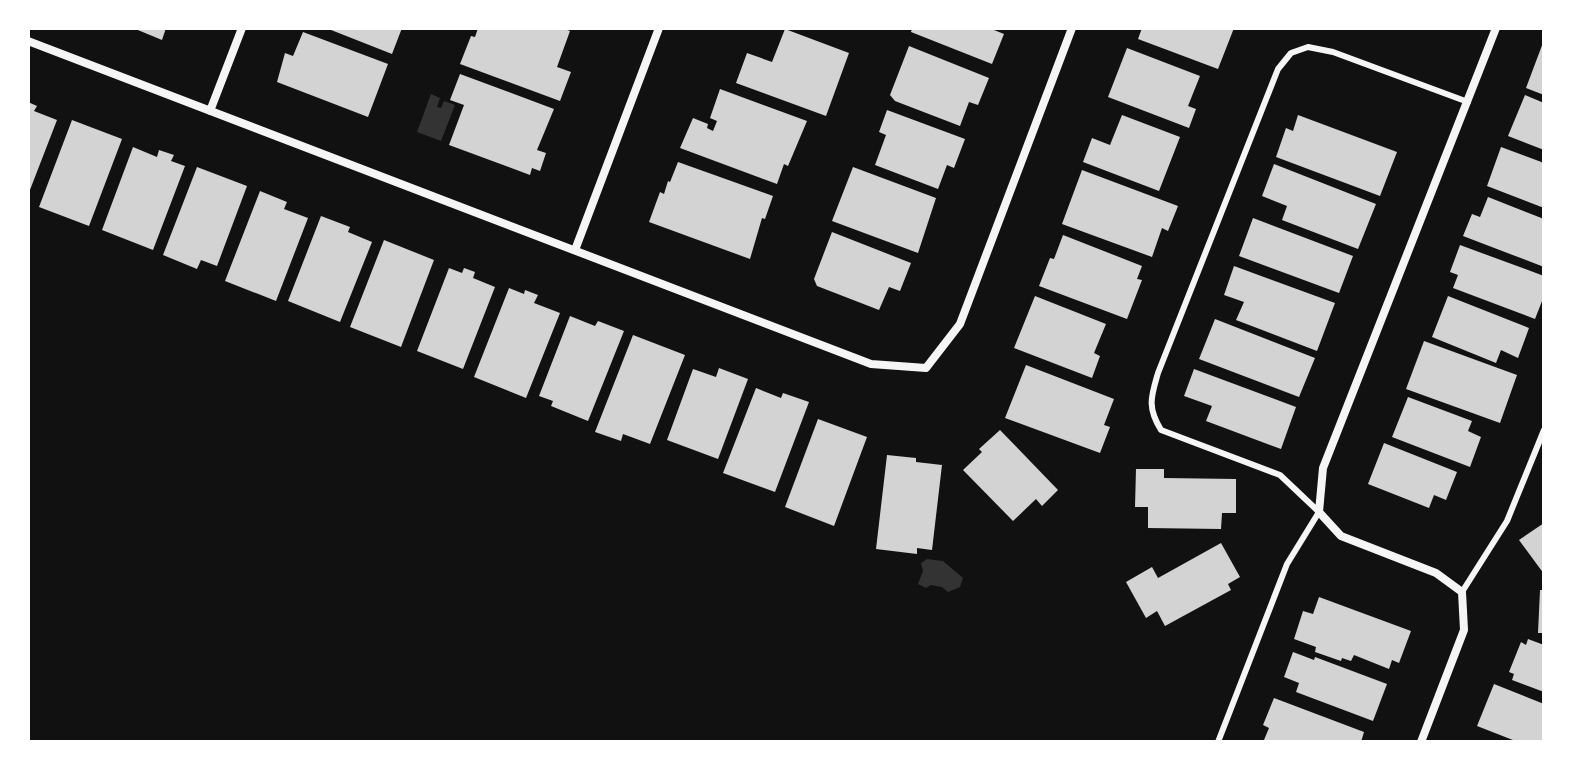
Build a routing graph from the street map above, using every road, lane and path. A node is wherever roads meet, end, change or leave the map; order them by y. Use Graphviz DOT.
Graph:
graph roads {
  1 [pos="242,28"];
  2 [pos="659,28"];
  3 [pos="1072,28"];
  4 [pos="1496,28"];
  5 [pos="28,41"];
  6 [pos="1468,102"];
  7 [pos="210,111"];
  8 [pos="575,250"];
  9 [pos="1544,430"];
  10 [pos="1319,512"];
  11 [pos="1462,592"];
  12 [pos="1218,742"];
  13 [pos="1421,742"];
  1 -- 7 [label="street"];
  2 -- 8 [label="street"];
  3 -- 8 [label="street"];
  4 -- 6 [label="street"];
  5 -- 7 [label="street"];
  6 -- 10 [label="street"];
  6 -- 10 [label="lane"];
  7 -- 8 [label="street"];
  9 -- 11 [label="lane"];
  10 -- 11 [label="street"];
  10 -- 12 [label="lane"];
  11 -- 13 [label="street"];
}
